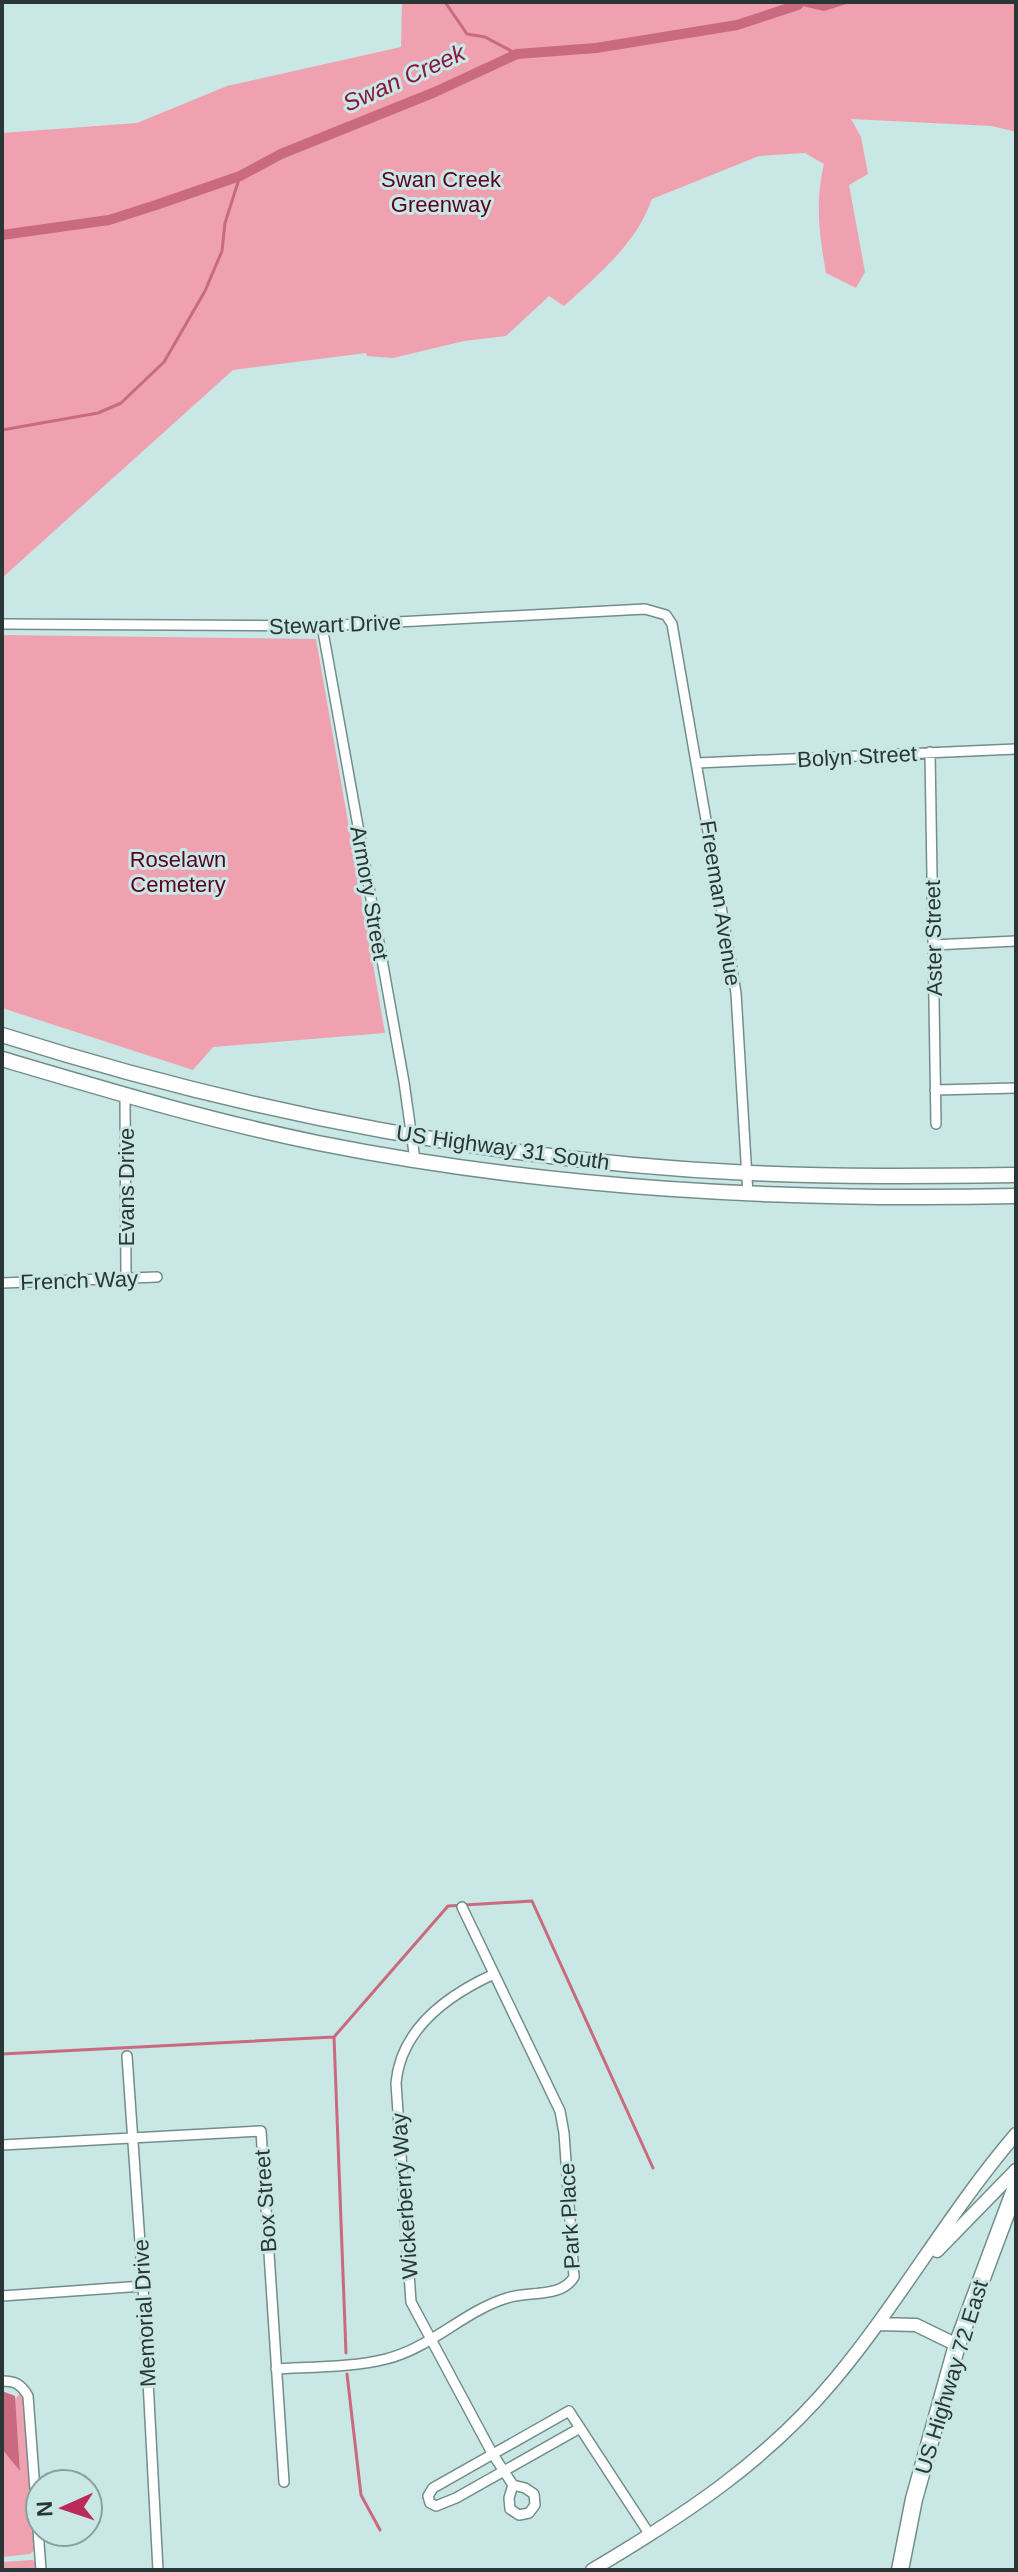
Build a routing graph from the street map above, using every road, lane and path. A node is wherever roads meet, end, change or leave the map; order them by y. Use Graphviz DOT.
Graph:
graph roads {
  1 [pos="666,615"];
  2 [pos="2,624"];
  3 [pos="322,626"];
  4 [pos="1016,749"];
  5 [pos="930,752"];
  6 [pos="697,763"];
  7 [pos="1016,941"];
  8 [pos="933,945"];
  9 [pos="2,1035"];
  10 [pos="2,1059"];
  11 [pos="1016,1088"];
  12 [pos="935,1090"];
  13 [pos="125,1097"];
  14 [pos="936,1124"];
  15 [pos="410,1136"];
  16 [pos="415,1160"];
  17 [pos="747,1173"];
  18 [pos="1016,1175"];
  19 [pos="748,1195"];
  20 [pos="1016,1196"];
  21 [pos="126,1277"];
  22 [pos="157,1277"];
  23 [pos="2,1283"];
  24 [pos="462,1907"];
  25 [pos="494,1974"];
  26 [pos="127,2056"];
  27 [pos="1016,2134"];
  28 [pos="132,2136"];
  29 [pos="2,2145"];
  30 [pos="1016,2170"];
  31 [pos="1016,2187"];
  32 [pos="905,2285"];
  33 [pos="143,2286"];
  34 [pos="2,2296"];
  35 [pos="878,2324"];
  36 [pos="432,2339"];
  37 [pos="957,2345"];
  38 [pos="276,2369"];
  39 [pos="2,2381"];
  40 [pos="580,2428"];
  41 [pos="492,2453"];
  42 [pos="502,2471"];
  43 [pos="284,2482"];
  44 [pos="513,2485"];
  45 [pos="650,2535"];
  46 [pos="41,2570"];
  47 [pos="158,2570"];
  48 [pos="592,2570"];
  49 [pos="900,2570"];
  1 -- 3 [label="street, Stewart Drive"];
  1 -- 6 [label="street, Freeman Avenue"];
  2 -- 3 [label="street, Stewart Drive"];
  3 -- 15 [label="street, Armory Street"];
  4 -- 5 [label="street, Bolyn Street"];
  5 -- 6 [label="street, Bolyn Street"];
  5 -- 8 [label="street, Aster Street"];
  6 -- 17 [label="street, Freeman Avenue"];
  7 -- 8 [label="street"];
  8 -- 12 [label="street, Aster Street"];
  9 -- 15 [label="main road, US Highway 31 South"];
  10 -- 13 [label="main road, US Highway 31 South"];
  11 -- 12 [label="street"];
  12 -- 14 [label="street, Aster Street"];
  13 -- 16 [label="main road, US Highway 31 South"];
  13 -- 21 [label="street, Evans Drive"];
  15 -- 16 [label="street, Armory Street"];
  15 -- 17 [label="main road, US Highway 31 South"];
  16 -- 19 [label="main road, US Highway 31 South"];
  17 -- 18 [label="main road, US Highway 31 South"];
  17 -- 19 [label="street, Freeman Avenue"];
  19 -- 20 [label="main road, US Highway 31 South"];
  21 -- 22 [label="street, French Way"];
  21 -- 23 [label="street, French Way"];
  24 -- 25 [label="street, Park Place"];
  25 -- 36 [label="street, Wickerberry Way"];
  25 -- 36 [label="street, Park Place"];
  26 -- 28 [label="street, Memorial Drive"];
  27 -- 32 [label="street"];
  28 -- 29 [label="street, Box Street"];
  28 -- 33 [label="street, Memorial Drive"];
  28 -- 38 [label="street, Box Street"];
  30 -- 32 [label="street"];
  31 -- 37 [label="highway, US Highway 72 East"];
  32 -- 35 [label="street"];
  33 -- 34 [label="street"];
  33 -- 47 [label="street, Memorial Drive"];
  35 -- 37 [label="street"];
  35 -- 45 [label="street"];
  36 -- 38 [label="street, Park Place"];
  36 -- 41 [label="street, Wickerberry Way"];
  37 -- 49 [label="highway, US Highway 72 East"];
  38 -- 43 [label="street, Box Street"];
  39 -- 46 [label="street"];
  40 -- 41 [label="street"];
  40 -- 42 [label="street"];
  40 -- 45 [label="street"];
  41 -- 42 [label="street, Wickerberry Way"];
  41 -- 42 [label="street"];
  42 -- 44 [label="street, Wickerberry Way"];
  45 -- 48 [label="street"];
}
